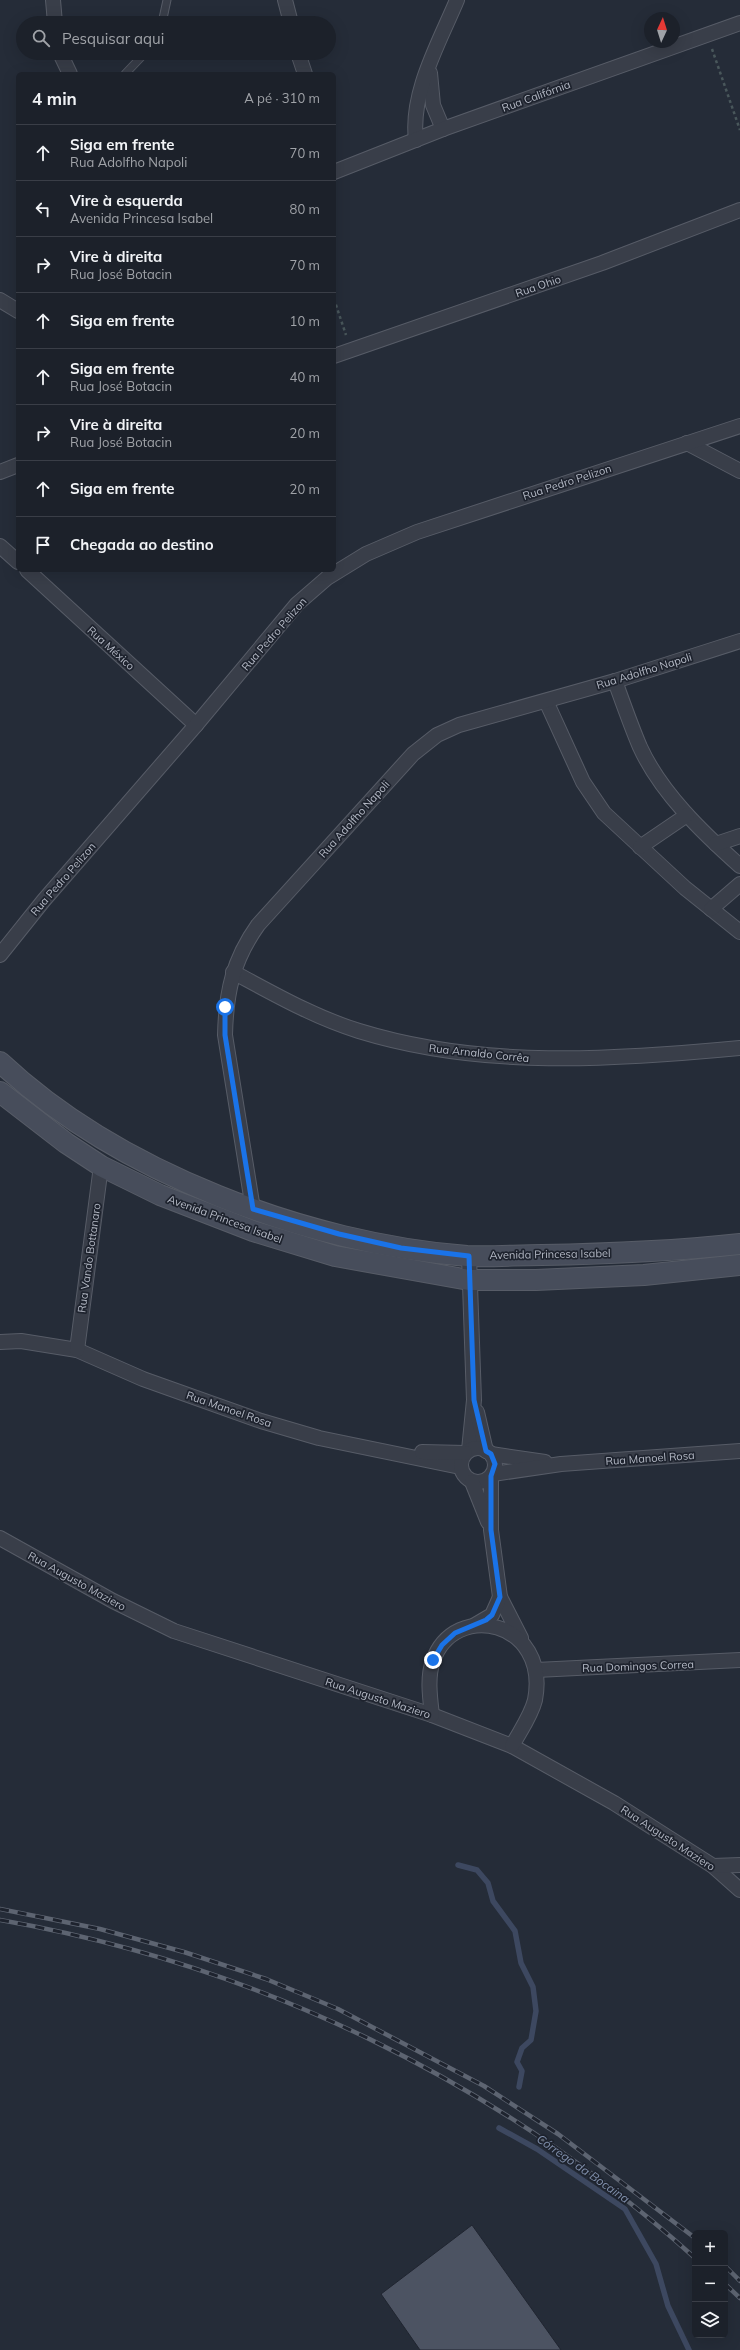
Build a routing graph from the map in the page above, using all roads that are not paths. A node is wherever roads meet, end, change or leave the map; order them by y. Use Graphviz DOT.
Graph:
graph roads {
  1 [pos="53,0"];
  2 [pos="167,0"];
  3 [pos="285,0"];
  4 [pos="457,0"];
  5 [pos="54,16"];
  6 [pos="164,16"];
  7 [pos="289,16"];
  8 [pos="740,23"];
  9 [pos="63,60"];
  10 [pos="139,60"];
  11 [pos="300,60"];
  12 [pos="430,67"];
  13 [pos="69,72"];
  14 [pos="128,72"];
  15 [pos="304,72"];
  16 [pos="443,130"];
  17 [pos="416,140"];
  18 [pos="336,171"];
  19 [pos="740,210"];
  20 [pos="0,300"];
  21 [pos="16,310"];
  22 [pos="336,355"];
  23 [pos="740,426"];
  24 [pos="687,443"];
  25 [pos="16,466"];
  26 [pos="740,471"];
  27 [pos="0,472"];
  28 [pos="0,546"];
  29 [pos="16,560"];
  30 [pos="29,572"];
  31 [pos="740,641"];
  32 [pos="615,681"];
  33 [pos="546,701"];
  34 [pos="196,725"];
  35 [pos="687,815"];
  36 [pos="740,836"];
  37 [pos="716,844"];
  38 [pos="640,848"];
  39 [pos="740,866"];
  40 [pos="740,884"];
  41 [pos="711,909"];
  42 [pos="740,932"];
  43 [pos="0,955"];
  44 [pos="233,972"];
  45 [pos="740,1048"];
  46 [pos="0,1062"];
  47 [pos="0,1092"];
  48 [pos="101,1166"];
  49 [pos="253,1209"];
  50 [pos="740,1244"];
  51 [pos="469,1256"];
  52 [pos="740,1265"];
  53 [pos="469,1280"];
  54 [pos="0,1342"];
  55 [pos="77,1350"];
  56 [pos="474,1400"];
  57 [pos="740,1451"];
  58 [pos="386,1452"];
  59 [pos="467,1452"];
  60 [pos="488,1452"];
  61 [pos="561,1464"];
  62 [pos="460,1467"];
  63 [pos="492,1475"];
  64 [pos="472,1482"];
  65 [pos="491,1530"];
  66 [pos="0,1538"];
  67 [pos="500,1597"];
  68 [pos="471,1626"];
  69 [pos="523,1643"];
  70 [pos="740,1660"];
  71 [pos="536,1670"];
  72 [pos="432,1715"];
  73 [pos="512,1746"];
  74 [pos="740,1865"];
  75 [pos="713,1866"];
  76 [pos="740,1890"];
  1 -- 5 [label="street"];
  2 -- 6 [label="lane"];
  3 -- 7 [label="street"];
  4 -- 12 [label="street"];
  8 -- 16 [label="street, Rua Califórnia"];
  9 -- 13 [label="street"];
  10 -- 14 [label="lane"];
  11 -- 15 [label="street"];
  12 -- 16 [label="street"];
  12 -- 17 [label="street"];
  16 -- 17 [label="street, Rua Califórnia"];
  17 -- 18 [label="street, Rua Califórnia"];
  19 -- 22 [label="street, Rua Ohio"];
  20 -- 21 [label="street"];
  23 -- 24 [label="street, Rua Pedro Pelizon"];
  24 -- 26 [label="street"];
  24 -- 34 [label="street, Rua Pedro Pelizon"];
  25 -- 27 [label="street"];
  28 -- 29 [label="street"];
  30 -- 34 [label="street, Rua México"];
  31 -- 32 [label="street, Rua Adolfho Napoli"];
  32 -- 33 [label="street, Rua Adolfho Napoli"];
  32 -- 35 [label="street"];
  33 -- 38 [label="street"];
  33 -- 44 [label="street, Rua Adolfho Napoli"];
  34 -- 43 [label="street, Rua Pedro Pelizon"];
  35 -- 37 [label="street"];
  35 -- 38 [label="street"];
  36 -- 37 [label="street"];
  37 -- 39 [label="street"];
  38 -- 41 [label="street"];
  40 -- 41 [label="street"];
  41 -- 42 [label="street"];
  44 -- 45 [label="street, Rua Arnaldo Corrêa"];
  44 -- 49 [label="street, Rua Adolfho Napoli"];
  46 -- 49 [label="main road, Avenida Princesa Isabel"];
  47 -- 48 [label="main road, Avenida Princesa Isabel"];
  48 -- 53 [label="main road, Avenida Princesa Isabel"];
  48 -- 55 [label="street, Rua Vando Bottanaro"];
  49 -- 51 [label="main road, Avenida Princesa Isabel"];
  50 -- 51 [label="main road, Avenida Princesa Isabel"];
  51 -- 53 [label="street"];
  52 -- 53 [label="main road, Avenida Princesa Isabel"];
  53 -- 56 [label="street"];
  54 -- 55 [label="street"];
  55 -- 58 [label="street, Rua Manoel Rosa"];
  56 -- 59 [label="street"];
  56 -- 60 [label="street"];
  57 -- 61 [label="street, Rua Manoel Rosa"];
  58 -- 59 [label="street, Rua Manoel Rosa"];
  58 -- 62 [label="street, Rua Manoel Rosa"];
  59 -- 60 [label="street"];
  59 -- 62 [label="street"];
  60 -- 61 [label="street, Rua Manoel Rosa"];
  60 -- 63 [label="street"];
  61 -- 63 [label="street, Rua Manoel Rosa"];
  62 -- 64 [label="street"];
  63 -- 64 [label="street"];
  63 -- 65 [label="street"];
  64 -- 65 [label="street"];
  65 -- 67 [label="street"];
  66 -- 72 [label="street, Rua Augusto Maziero"];
  67 -- 68 [label="street"];
  67 -- 69 [label="street"];
  68 -- 69 [label="street"];
  68 -- 72 [label="street"];
  69 -- 71 [label="street"];
  70 -- 71 [label="street, Rua Domingos Correa"];
  71 -- 73 [label="street"];
  72 -- 73 [label="street, Rua Augusto Maziero"];
  73 -- 75 [label="street, Rua Augusto Maziero"];
  74 -- 75 [label="street"];
  75 -- 76 [label="street, Rua Augusto Maziero"];
}
